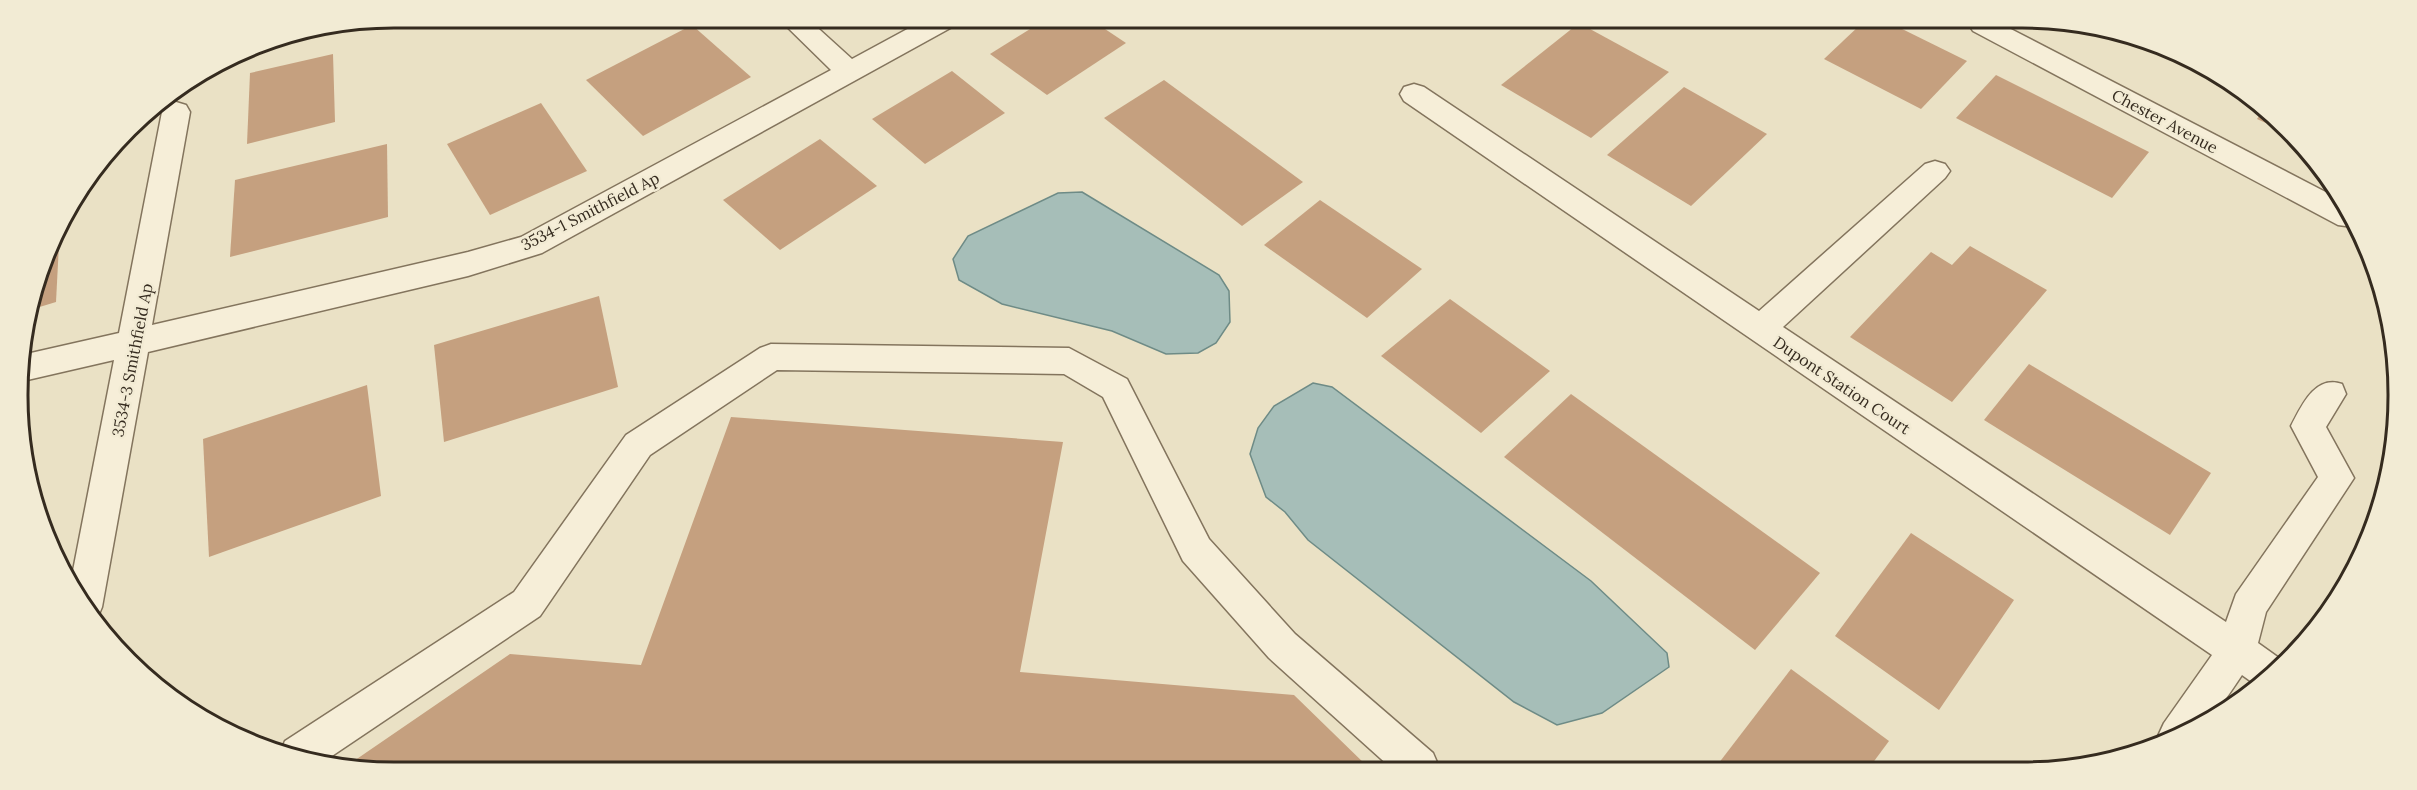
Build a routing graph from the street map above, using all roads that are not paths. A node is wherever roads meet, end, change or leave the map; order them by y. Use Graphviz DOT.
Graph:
graph roads {
  1 [pos="802,28"];
  2 [pos="930,28"];
  3 [pos="1988,28"];
  4 [pos="849,72"];
  5 [pos="1414,94"];
  6 [pos="176,112"];
  7 [pos="1935,171"];
  8 [pos="2339,212"];
  9 [pos="1760,329"];
  10 [pos="136,342"];
  11 [pos="30,366"];
  12 [pos="2330,394"];
  13 [pos="87,593"];
  14 [pos="2237,650"];
  15 [pos="2265,670"];
  16 [pos="2188,722"];
  17 [pos="307,751"];
  18 [pos="1413,762"];
  1 -- 4 [label="street"];
  2 -- 4 [label="street, 3534-1 Smithfield Ap"];
  3 -- 8 [label="street, Chester Avenue"];
  4 -- 10 [label="street, 3534-1 Smithfield Ap"];
  5 -- 9 [label="street, Dupont Station Court"];
  6 -- 10 [label="street, 3534-3 Smithfield Ap"];
  7 -- 9 [label="street"];
  9 -- 14 [label="street, Dupont Station Court"];
  10 -- 11 [label="street, 3534-1 Smithfield Ap"];
  10 -- 13 [label="street, 3534-3 Smithfield Ap"];
  12 -- 14 [label="street"];
  14 -- 15 [label="street, Dupont Station Court"];
  14 -- 16 [label="street"];
  17 -- 18 [label="street"];
}
